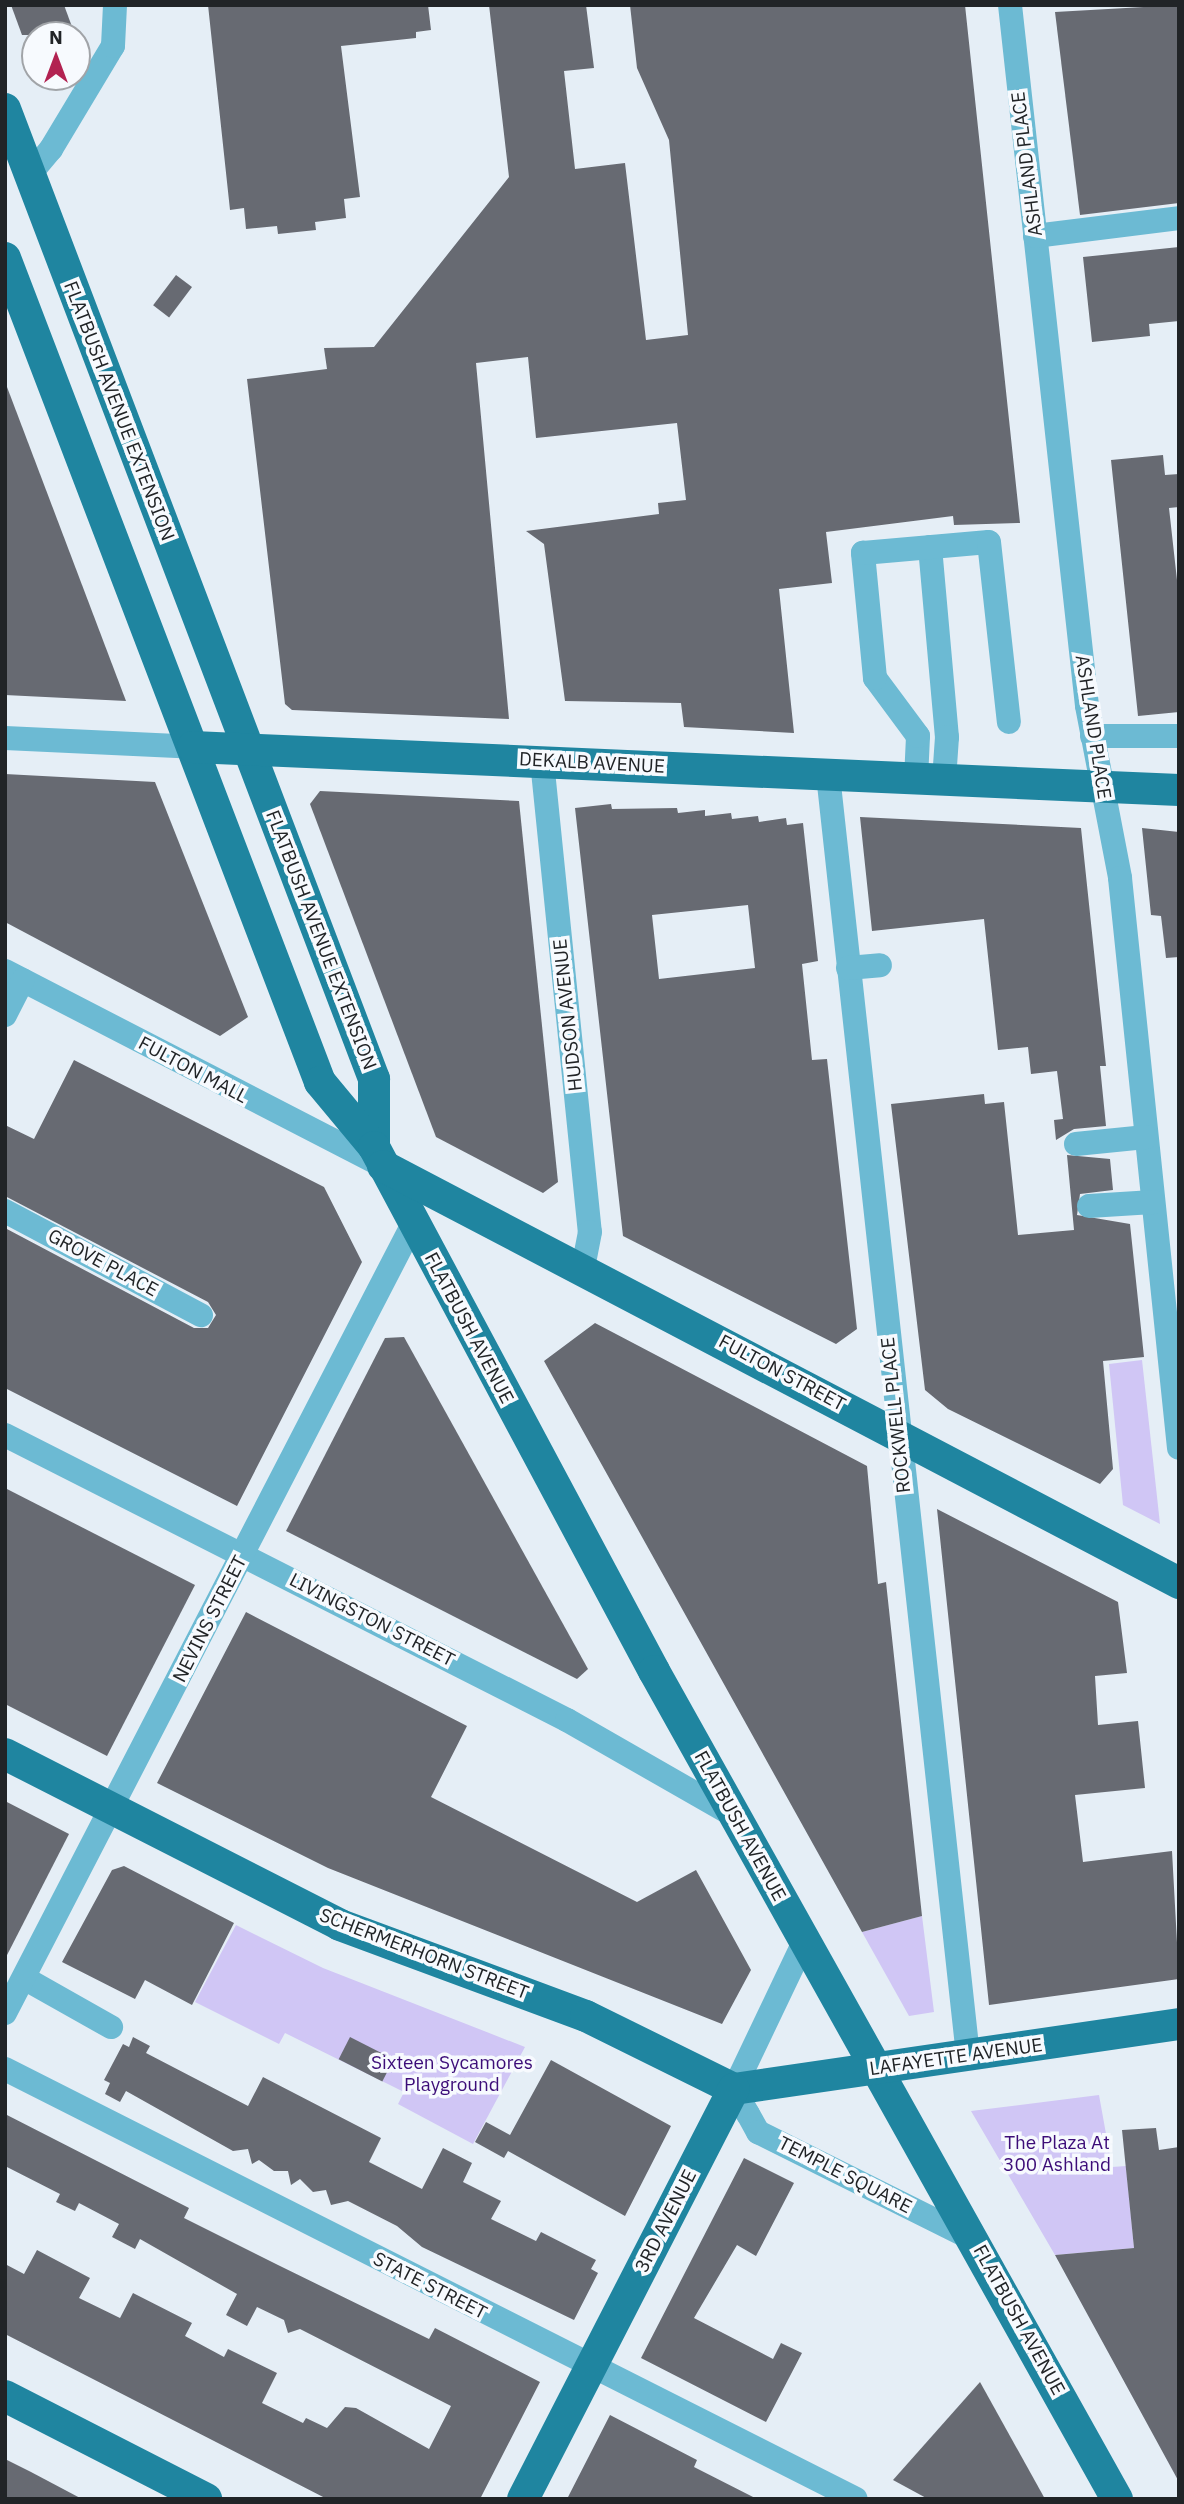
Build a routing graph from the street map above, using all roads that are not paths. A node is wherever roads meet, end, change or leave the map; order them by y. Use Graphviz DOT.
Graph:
graph roads {
  1 [pos="115,5"];
  2 [pos="1010,5"];
  3 [pos="5,109"];
  4 [pos="30,174"];
  5 [pos="1179,218"];
  6 [pos="1035,236"];
  7 [pos="5,258"];
  8 [pos="930,547"];
  9 [pos="1009,722"];
  10 [pos="1092,736"];
  11 [pos="1179,737"];
  12 [pos="5,738"];
  13 [pos="192,747"];
  14 [pos="247,749"];
  15 [pos="542,761"];
  16 [pos="828,775"];
  17 [pos="930,779"];
  18 [pos="1101,786"];
  19 [pos="1179,790"];
  20 [pos="880,965"];
  21 [pos="848,968"];
  22 [pos="14,976"];
  23 [pos="5,1015"];
  24 [pos="1146,1137"];
  25 [pos="1076,1144"];
  26 [pos="378,1157"];
  27 [pos="1153,1202"];
  28 [pos="1089,1206"];
  29 [pos="5,1211"];
  30 [pos="413,1224"];
  31 [pos="583,1269"];
  32 [pos="201,1315"];
  33 [pos="896,1433"];
  34 [pos="5,1435"];
  35 [pos="1179,1448"];
  36 [pos="243,1554"];
  37 [pos="1179,1583"];
  38 [pos="5,1754"];
  39 [pos="113,1809"];
  40 [pos="733,1815"];
  41 [pos="804,1942"];
  42 [pos="24,1978"];
  43 [pos="5,2013"];
  44 [pos="1179,2024"];
  45 [pos="111,2027"];
  46 [pos="968,2055"];
  47 [pos="5,2069"];
  48 [pos="874,2069"];
  49 [pos="734,2089"];
  50 [pos="975,2240"];
  51 [pos="591,2368"];
  52 [pos="5,2396"];
  53 [pos="206,2499"];
  54 [pos="523,2499"];
  55 [pos="856,2499"];
  56 [pos="1117,2499"];
  1 -- 4 [label="street"];
  2 -- 6 [label="street, ASHLAND PLACE"];
  3 -- 4 [label="main road, FLATBUSH AVENUE EXTENSION"];
  4 -- 14 [label="main road, FLATBUSH AVENUE EXTENSION"];
  5 -- 6 [label="street"];
  6 -- 10 [label="street, ASHLAND PLACE"];
  7 -- 13 [label="main road"];
  8 -- 9 [label="street"];
  8 -- 17 [label="street"];
  8 -- 17 [label="street"];
  10 -- 11 [label="street"];
  10 -- 18 [label="street, ASHLAND PLACE"];
  12 -- 13 [label="street, DEKALB AVENUE"];
  13 -- 14 [label="main road, DEKALB AVENUE"];
  13 -- 26 [label="main road"];
  14 -- 15 [label="main road, DEKALB AVENUE"];
  14 -- 26 [label="main road, FLATBUSH AVENUE EXTENSION"];
  15 -- 16 [label="main road, DEKALB AVENUE"];
  15 -- 31 [label="street, HUDSON AVENUE"];
  16 -- 17 [label="main road, DEKALB AVENUE"];
  16 -- 21 [label="street, ROCKWELL PLACE"];
  17 -- 18 [label="main road, DEKALB AVENUE"];
  18 -- 19 [label="main road, DEKALB AVENUE"];
  18 -- 24 [label="street, ASHLAND PLACE"];
  20 -- 21 [label="street"];
  21 -- 33 [label="street, ROCKWELL PLACE"];
  22 -- 23 [label="street"];
  22 -- 26 [label="street, FULTON MALL"];
  24 -- 25 [label="street"];
  24 -- 27 [label="street, ASHLAND PLACE"];
  26 -- 30 [label="main road, FLATBUSH AVENUE"];
  26 -- 31 [label="main road, FULTON STREET"];
  27 -- 28 [label="street"];
  27 -- 35 [label="street, ASHLAND PLACE"];
  29 -- 32 [label="street, GROVE PLACE"];
  30 -- 36 [label="street, NEVINS STREET"];
  30 -- 40 [label="main road, FLATBUSH AVENUE"];
  31 -- 33 [label="main road, FULTON STREET"];
  33 -- 37 [label="main road, FULTON STREET"];
  33 -- 46 [label="street, ROCKWELL PLACE"];
  34 -- 36 [label="street, LIVINGSTON STREET"];
  36 -- 39 [label="street, NEVINS STREET"];
  36 -- 40 [label="street, LIVINGSTON STREET"];
  38 -- 39 [label="main road, SCHERMERHORN STREET"];
  39 -- 42 [label="street, NEVINS STREET"];
  39 -- 49 [label="main road, SCHERMERHORN STREET"];
  40 -- 41 [label="main road, FLATBUSH AVENUE"];
  41 -- 48 [label="main road, FLATBUSH AVENUE"];
  41 -- 49 [label="street, 3RD AVENUE"];
  42 -- 43 [label="street, NEVINS STREET"];
  42 -- 45 [label="street"];
  44 -- 46 [label="main road, LAFAYETTE AVENUE"];
  46 -- 48 [label="main road, LAFAYETTE AVENUE"];
  47 -- 51 [label="street, STATE STREET"];
  48 -- 49 [label="main road, LAFAYETTE AVENUE"];
  48 -- 50 [label="main road, FLATBUSH AVENUE"];
  49 -- 50 [label="street, TEMPLE SQUARE"];
  49 -- 51 [label="main road, 3RD AVENUE"];
  50 -- 56 [label="main road, FLATBUSH AVENUE"];
  51 -- 54 [label="main road, 3RD AVENUE"];
  51 -- 55 [label="street, STATE STREET"];
  52 -- 53 [label="main road"];
}
